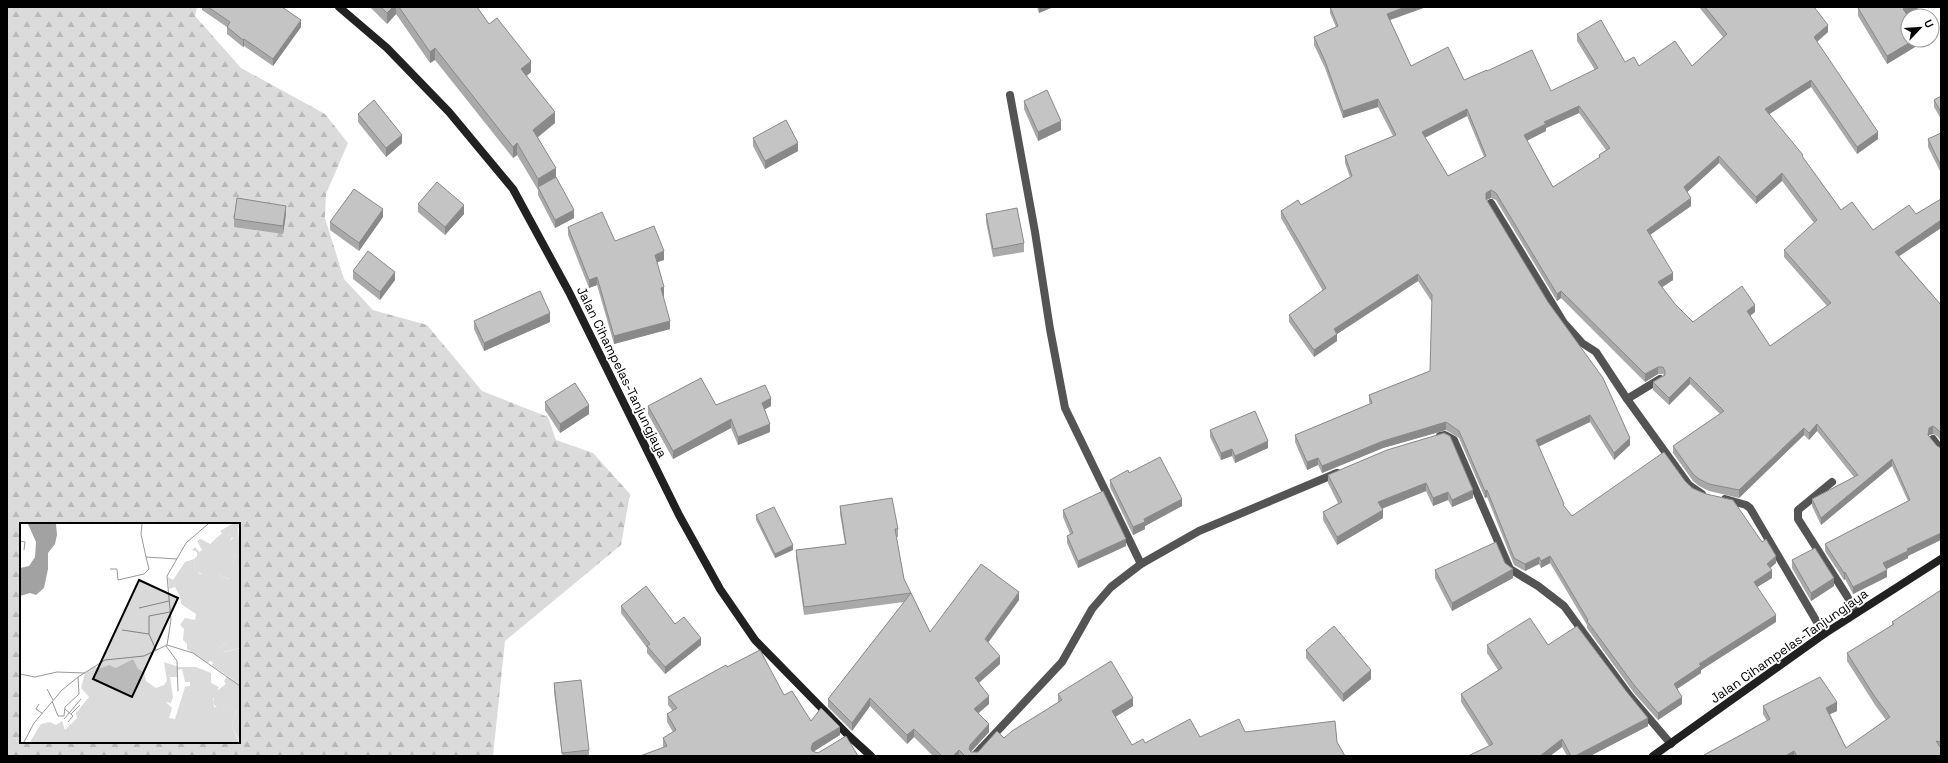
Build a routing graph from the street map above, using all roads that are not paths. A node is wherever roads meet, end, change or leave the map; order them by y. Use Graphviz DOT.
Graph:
graph roads {
  1 [pos="339,7"];
  2 [pos="1010,95"];
  3 [pos="1491,203"];
  4 [pos="1660,380"];
  5 [pos="1627,399"];
  6 [pos="1933,439"];
  7 [pos="1430,440"];
  8 [pos="1941,450"];
  9 [pos="1344,470"];
  10 [pos="1832,482"];
  11 [pos="1941,559"];
  12 [pos="1141,564"];
  13 [pos="1856,613"];
  14 [pos="1824,634"];
  15 [pos="1671,744"];
  16 [pos="872,756"];
  17 [pos="974,756"];
  18 [pos="1655,756"];
  1 -- 16 [label="main road, Jalan Cihampelas-Tanjungjaya"];
  2 -- 12 [label="street"];
  3 -- 5 [label="street"];
  4 -- 5 [label="street"];
  5 -- 14 [label="street"];
  6 -- 8 [label="street"];
  7 -- 15 [label="street"];
  9 -- 12 [label="street"];
  10 -- 13 [label="street"];
  11 -- 13 [label="main road, Jalan Cihampelas-Tanjungjaya"];
  12 -- 17 [label="street"];
  13 -- 14 [label="main road, Jalan Cihampelas-Tanjungjaya"];
  14 -- 15 [label="main road, Jalan Cihampelas-Tanjungjaya"];
  15 -- 18 [label="main road, Jalan Cihampelas-Tanjungjaya"];
}
